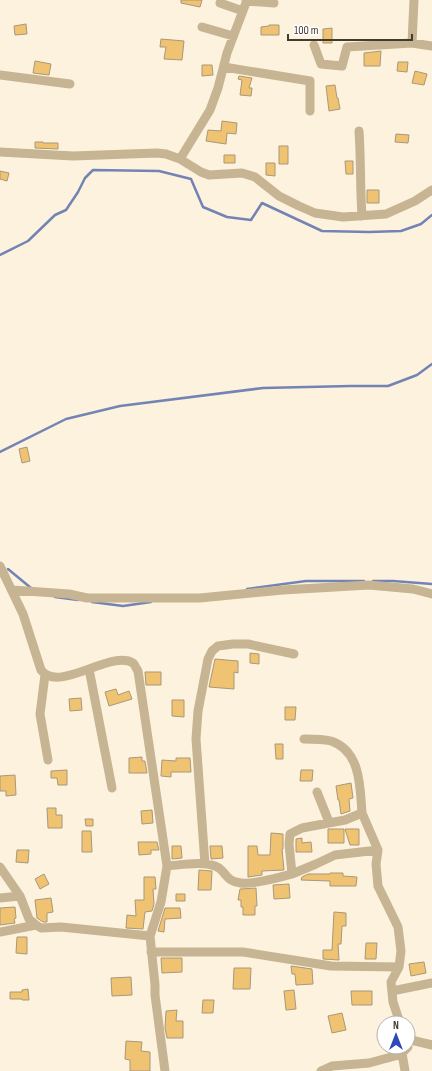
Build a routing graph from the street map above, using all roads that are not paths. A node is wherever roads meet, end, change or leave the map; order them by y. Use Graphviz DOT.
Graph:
graph roads {
  1 [pos="414,0"];
  2 [pos="247,1"];
  3 [pos="220,3"];
  4 [pos="274,3"];
  5 [pos="243,11"];
  6 [pos="202,27"];
  7 [pos="233,36"];
  8 [pos="412,44"];
  9 [pos="314,45"];
  10 [pos="432,46"];
  11 [pos="224,66"];
  12 [pos="0,74"];
  13 [pos="70,84"];
  14 [pos="310,111"];
  15 [pos="359,131"];
  16 [pos="0,152"];
  17 [pos="180,160"];
  18 [pos="432,190"];
  19 [pos="362,216"];
  20 [pos="0,566"];
  21 [pos="12,590"];
  22 [pos="432,594"];
  23 [pos="294,654"];
  24 [pos="89,669"];
  25 [pos="45,675"];
  26 [pos="304,739"];
  27 [pos="48,760"];
  28 [pos="112,788"];
  29 [pos="317,792"];
  30 [pos="362,813"];
  31 [pos="329,822"];
  32 [pos="378,850"];
  33 [pos="205,864"];
  34 [pos="167,866"];
  35 [pos="0,867"];
  36 [pos="292,874"];
  37 [pos="20,896"];
  38 [pos="0,898"];
  39 [pos="36,925"];
  40 [pos="0,932"];
  41 [pos="150,936"];
  42 [pos="152,952"];
  43 [pos="399,967"];
  44 [pos="432,983"];
  45 [pos="392,991"];
  46 [pos="397,1015"];
  47 [pos="432,1044"];
  48 [pos="416,1045"];
  49 [pos="385,1055"];
  50 [pos="406,1055"];
  51 [pos="165,1071"];
  52 [pos="321,1071"];
  53 [pos="404,1071"];
  1 -- 8 [label="street"];
  2 -- 4 [label="street"];
  2 -- 5 [label="street"];
  3 -- 5 [label="street"];
  5 -- 7 [label="street"];
  6 -- 7 [label="street"];
  7 -- 11 [label="street"];
  8 -- 9 [label="street"];
  8 -- 10 [label="street"];
  11 -- 14 [label="street"];
  11 -- 17 [label="street"];
  12 -- 13 [label="street"];
  15 -- 19 [label="street"];
  16 -- 17 [label="street"];
  17 -- 19 [label="street"];
  18 -- 19 [label="street"];
  20 -- 21 [label="street"];
  21 -- 22 [label="street"];
  21 -- 25 [label="street"];
  23 -- 33 [label="street"];
  24 -- 25 [label="street"];
  24 -- 28 [label="street"];
  24 -- 34 [label="street"];
  25 -- 27 [label="street"];
  26 -- 30 [label="street"];
  29 -- 31 [label="street"];
  30 -- 31 [label="street"];
  30 -- 32 [label="street"];
  31 -- 36 [label="street"];
  32 -- 36 [label="street"];
  32 -- 43 [label="street"];
  33 -- 34 [label="street"];
  33 -- 36 [label="street"];
  34 -- 41 [label="street"];
  35 -- 37 [label="street"];
  37 -- 38 [label="street"];
  37 -- 39 [label="street"];
  39 -- 40 [label="street"];
  39 -- 41 [label="street"];
  41 -- 42 [label="street"];
  42 -- 43 [label="street"];
  42 -- 51 [label="street"];
  43 -- 45 [label="street"];
  44 -- 45 [label="street"];
  45 -- 46 [label="street"];
  47 -- 48 [label="street"];
  49 -- 52 [label="street"];
  50 -- 53 [label="street"];
}
